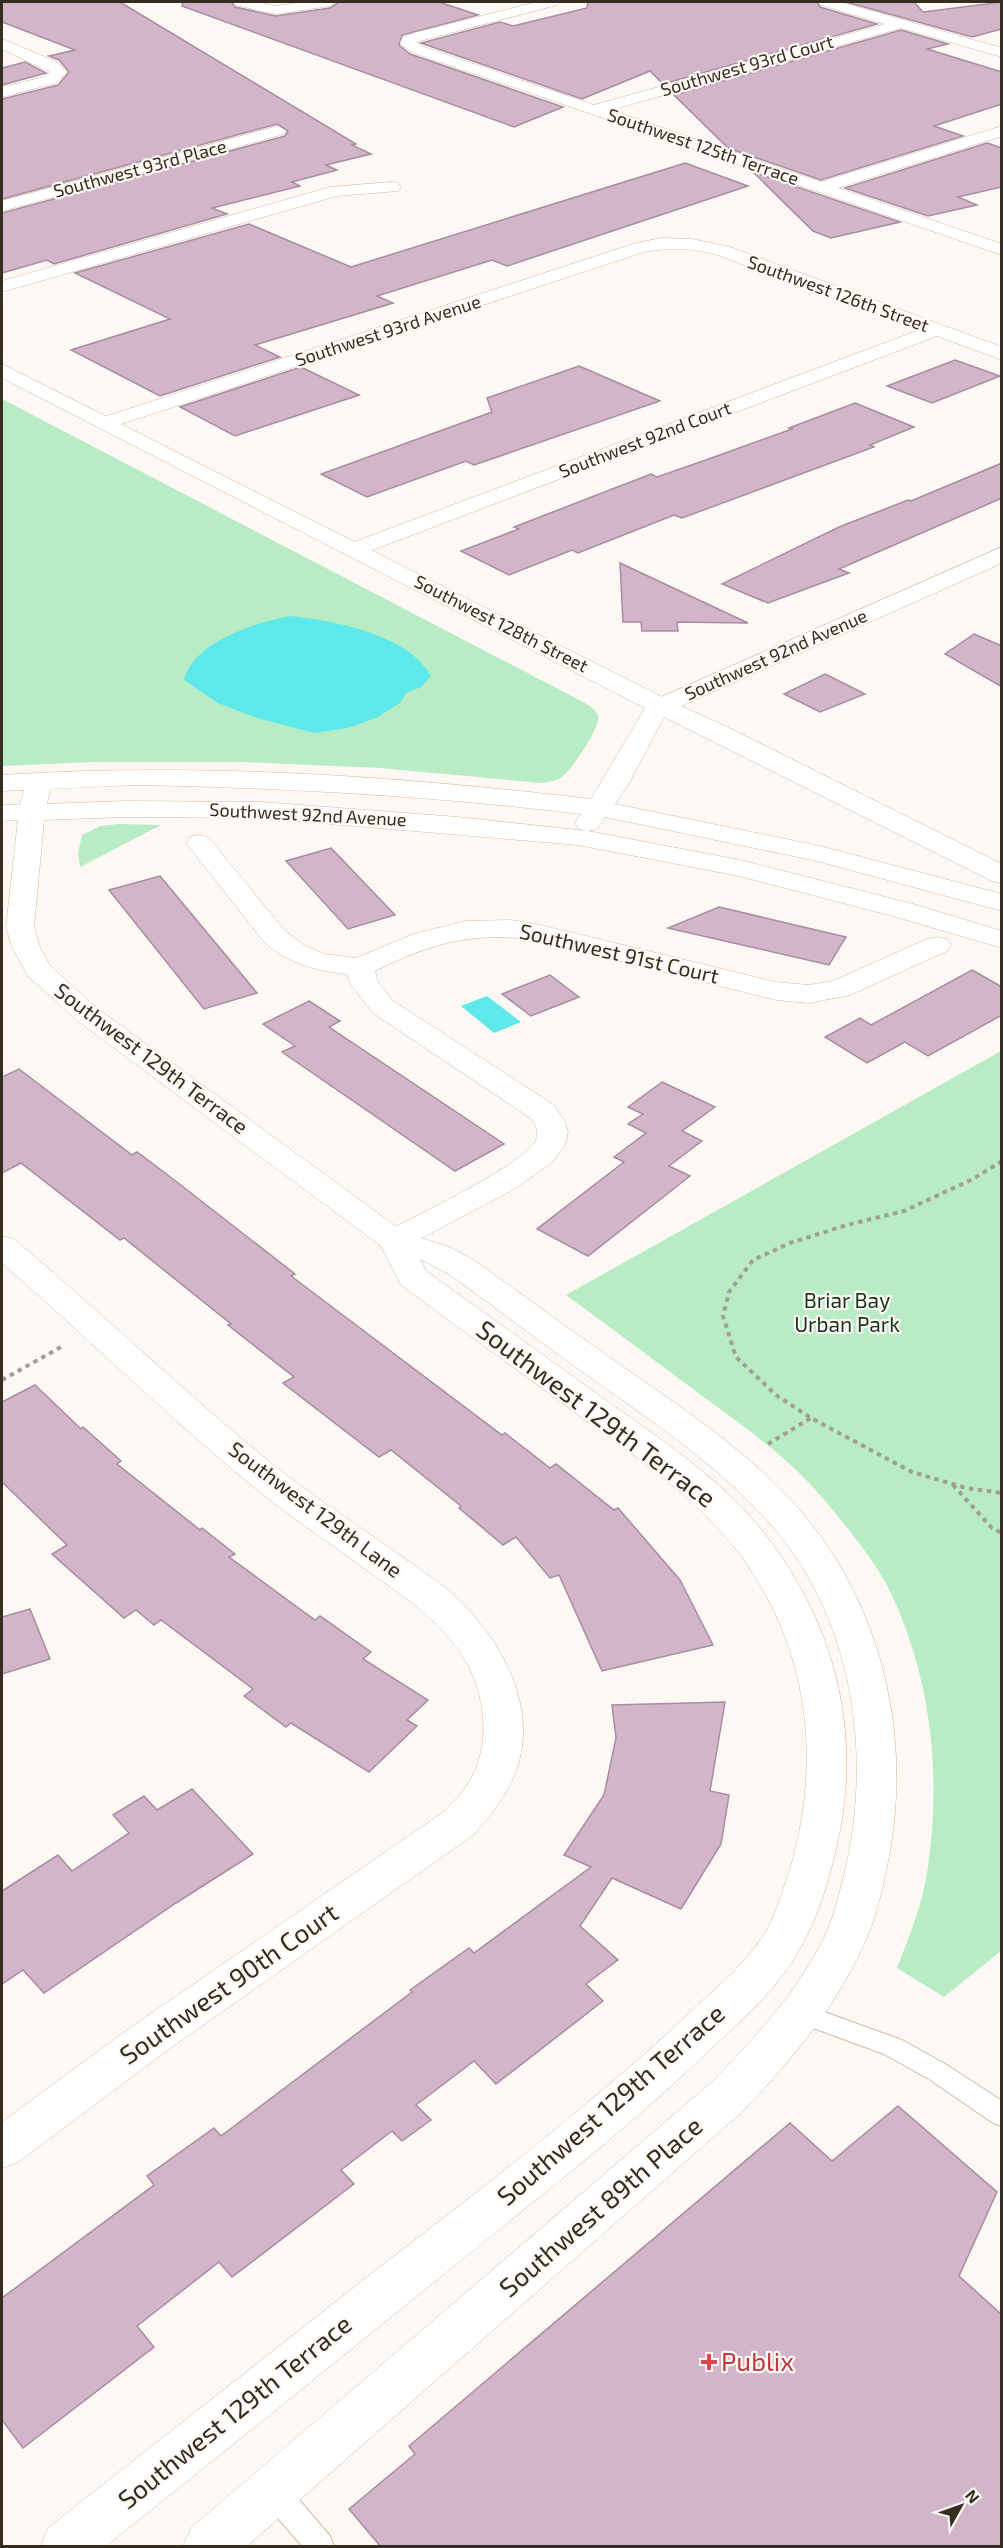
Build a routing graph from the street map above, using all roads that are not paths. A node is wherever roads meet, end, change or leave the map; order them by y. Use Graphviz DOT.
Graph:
graph roads {
  1 [pos="240,2"];
  2 [pos="330,2"];
  3 [pos="552,2"];
  4 [pos="826,2"];
  5 [pos="900,24"];
  6 [pos="2,44"];
  7 [pos="1002,53"];
  8 [pos="2,92"];
  9 [pos="594,110"];
  10 [pos="278,131"];
  11 [pos="1002,131"];
  12 [pos="392,187"];
  13 [pos="821,188"];
  14 [pos="2,206"];
  15 [pos="672,242"];
  16 [pos="1002,250"];
  17 [pos="2,289"];
  18 [pos="2,306"];
  19 [pos="936,330"];
  20 [pos="1002,354"];
  21 [pos="2,370"];
  22 [pos="105,423"];
  23 [pos="354,550"];
  24 [pos="1002,554"];
  25 [pos="662,706"];
  26 [pos="39,780"];
  27 [pos="2,783"];
  28 [pos="598,808"];
  29 [pos="32,811"];
  30 [pos="2,813"];
  31 [pos="578,837"];
  32 [pos="198,843"];
  33 [pos="1002,875"];
  34 [pos="1002,903"];
  35 [pos="1002,940"];
  36 [pos="937,945"];
  37 [pos="360,967"];
  38 [pos="394,1240"];
  39 [pos="2,1246"];
  40 [pos="879,1790"];
  41 [pos="459,1823"];
  42 [pos="802,2014"];
  43 [pos="1002,2115"];
  44 [pos="2,2148"];
  45 [pos="273,2491"];
  46 [pos="66,2547"];
  47 [pos="209,2547"];
  48 [pos="320,2547"];
  1 -- 2 [label="street"];
  3 -- 9 [label="street, Southwest 125th Terrace"];
  4 -- 5 [label="street"];
  5 -- 7 [label="street"];
  5 -- 9 [label="street, Southwest 93rd Court"];
  6 -- 8 [label="street"];
  9 -- 13 [label="street, Southwest 125th Terrace"];
  10 -- 14 [label="street, Southwest 93rd Place"];
  11 -- 13 [label="street"];
  12 -- 17 [label="street"];
  13 -- 16 [label="street, Southwest 125th Terrace"];
  15 -- 19 [label="street, Southwest 126th Street"];
  15 -- 22 [label="street, Southwest 93rd Avenue"];
  17 -- 18 [label="street"];
  19 -- 20 [label="street, Southwest 126th Street"];
  19 -- 23 [label="street, Southwest 92nd Court"];
  21 -- 22 [label="street, Southwest 128th Street"];
  22 -- 23 [label="street, Southwest 128th Street"];
  23 -- 25 [label="street, Southwest 128th Street"];
  24 -- 25 [label="street, Southwest 92nd Avenue"];
  25 -- 28 [label="street, Southwest 92nd Avenue"];
  25 -- 33 [label="street, Southwest 128th Street"];
  26 -- 27 [label="street, Southwest 92nd Avenue"];
  26 -- 28 [label="street, Southwest 92nd Avenue"];
  26 -- 29 [label="street, Southwest 129th Terrace"];
  28 -- 31 [label="street, Southwest 92nd Avenue"];
  28 -- 34 [label="street"];
  29 -- 30 [label="street, Southwest 92nd Avenue"];
  29 -- 31 [label="street, Southwest 92nd Avenue"];
  29 -- 38 [label="street, Southwest 129th Terrace"];
  31 -- 35 [label="street"];
  32 -- 37 [label="street"];
  36 -- 37 [label="street, Southwest 91st Court"];
  37 -- 38 [label="street"];
  38 -- 40 [label="street, Southwest 129th Terrace"];
  38 -- 46 [label="street, Southwest 129th Terrace"];
  39 -- 41 [label="street, Southwest 129th Lane"];
  40 -- 42 [label="street, Southwest 89th Place"];
  41 -- 44 [label="street, Southwest 90th Court"];
  42 -- 43 [label="lane"];
  42 -- 45 [label="street, Southwest 89th Place"];
  45 -- 47 [label="street, Southwest 89th Place"];
  45 -- 48 [label="lane"];
}
